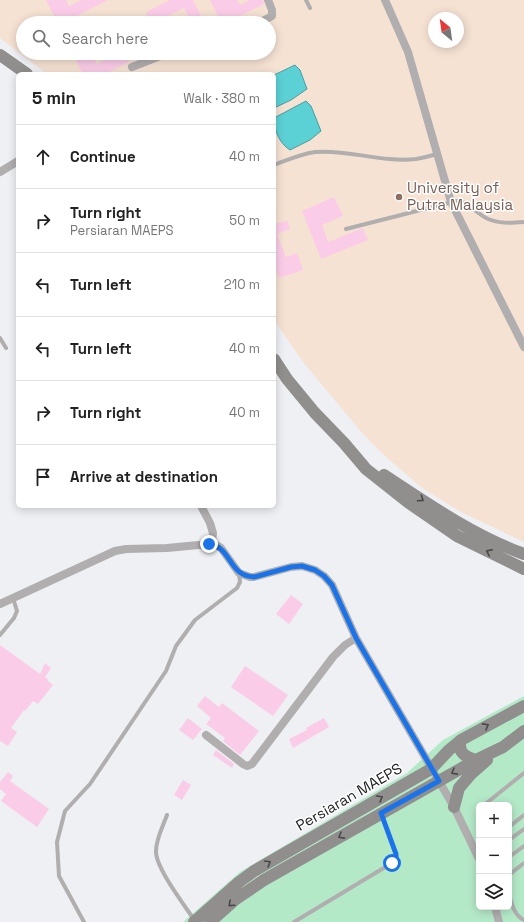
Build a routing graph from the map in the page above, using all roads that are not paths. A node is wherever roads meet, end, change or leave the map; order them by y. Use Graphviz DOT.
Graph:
graph roads {
  1 [pos="268,0"];
  2 [pos="306,0"];
  3 [pos="385,0"];
  4 [pos="310,8"];
  5 [pos="272,16"];
  6 [pos="0,55"];
  7 [pos="150,60"];
  8 [pos="132,67"];
  9 [pos="24,72"];
  10 [pos="436,154"];
  11 [pos="16,162"];
  12 [pos="276,164"];
  13 [pos="0,172"];
  14 [pos="451,202"];
  15 [pos="524,222"];
  16 [pos="346,229"];
  17 [pos="0,338"];
  18 [pos="524,346"];
  19 [pos="6,348"];
  20 [pos="276,362"];
  21 [pos="344,443"];
  22 [pos="203,508"];
  23 [pos="213,538"];
  24 [pos="524,554"];
  25 [pos="524,569"];
  26 [pos="239,573"];
  27 [pos="13,598"];
  28 [pos="0,604"];
  29 [pos="0,635"];
  30 [pos="356,638"];
  31 [pos="524,706"];
  32 [pos="524,731"];
  33 [pos="206,734"];
  34 [pos="461,740"];
  35 [pos="503,746"];
  36 [pos="476,760"];
  37 [pos="431,769"];
  38 [pos="524,773"];
  39 [pos="439,781"];
  40 [pos="488,802"];
  41 [pos="454,807"];
  42 [pos="381,813"];
  43 [pos="167,815"];
  44 [pos="524,815"];
  45 [pos="512,825"];
  46 [pos="524,829"];
  47 [pos="512,838"];
  48 [pos="524,846"];
  49 [pos="476,853"];
  50 [pos="512,855"];
  51 [pos="524,863"];
  52 [pos="511,874"];
  53 [pos="512,904"];
  54 [pos="496,910"];
  55 [pos="524,920"];
  56 [pos="84,922"];
  57 [pos="194,922"];
  58 [pos="210,922"];
  59 [pos="294,922"];
  60 [pos="499,922"];
  1 -- 5 [label="street"];
  2 -- 4 [label="lane"];
  3 -- 10 [label="street"];
  6 -- 9 [label="street"];
  7 -- 8 [label="street"];
  10 -- 12 [label="lane"];
  10 -- 14 [label="street"];
  11 -- 13 [label="street"];
  14 -- 15 [label="lane"];
  14 -- 16 [label="lane"];
  14 -- 18 [label="street"];
  17 -- 19 [label="lane"];
  20 -- 21 [label="street"];
  21 -- 24 [label="street, one-way"];
  25 -- 21 [label="street, one-way"];
  22 -- 23 [label="street"];
  23 -- 26 [label="street"];
  23 -- 27 [label="street"];
  26 -- 30 [label="street"];
  26 -- 56 [label="lane"];
  27 -- 28 [label="street"];
  27 -- 29 [label="lane"];
  30 -- 33 [label="street"];
  30 -- 37 [label="street"];
  34 -- 31 [label="street, Persiaran MAEPS, one-way"];
  32 -- 35 [label="street, Persiaran MAEPS"];
  34 -- 36 [label="street"];
  34 -- 37 [label="street, Persiaran MAEPS"];
  35 -- 36 [label="street, Persiaran MAEPS"];
  35 -- 41 [label="street"];
  36 -- 39 [label="street, Persiaran MAEPS, one-way"];
  37 -- 39 [label="street"];
  57 -- 37 [label="street, Persiaran MAEPS, one-way"];
  38 -- 40 [label="lane"];
  39 -- 41 [label="street"];
  39 -- 42 [label="street, Persiaran MAEPS"];
  41 -- 49 [label="street"];
  42 -- 58 [label="street, Persiaran MAEPS, one-way"];
  42 -- 59 [label="lane"];
  43 -- 57 [label="lane"];
  44 -- 45 [label="lane"];
  46 -- 47 [label="lane"];
  48 -- 50 [label="lane"];
  51 -- 52 [label="lane"];
  53 -- 55 [label="lane"];
  54 -- 60 [label="street"];
}
